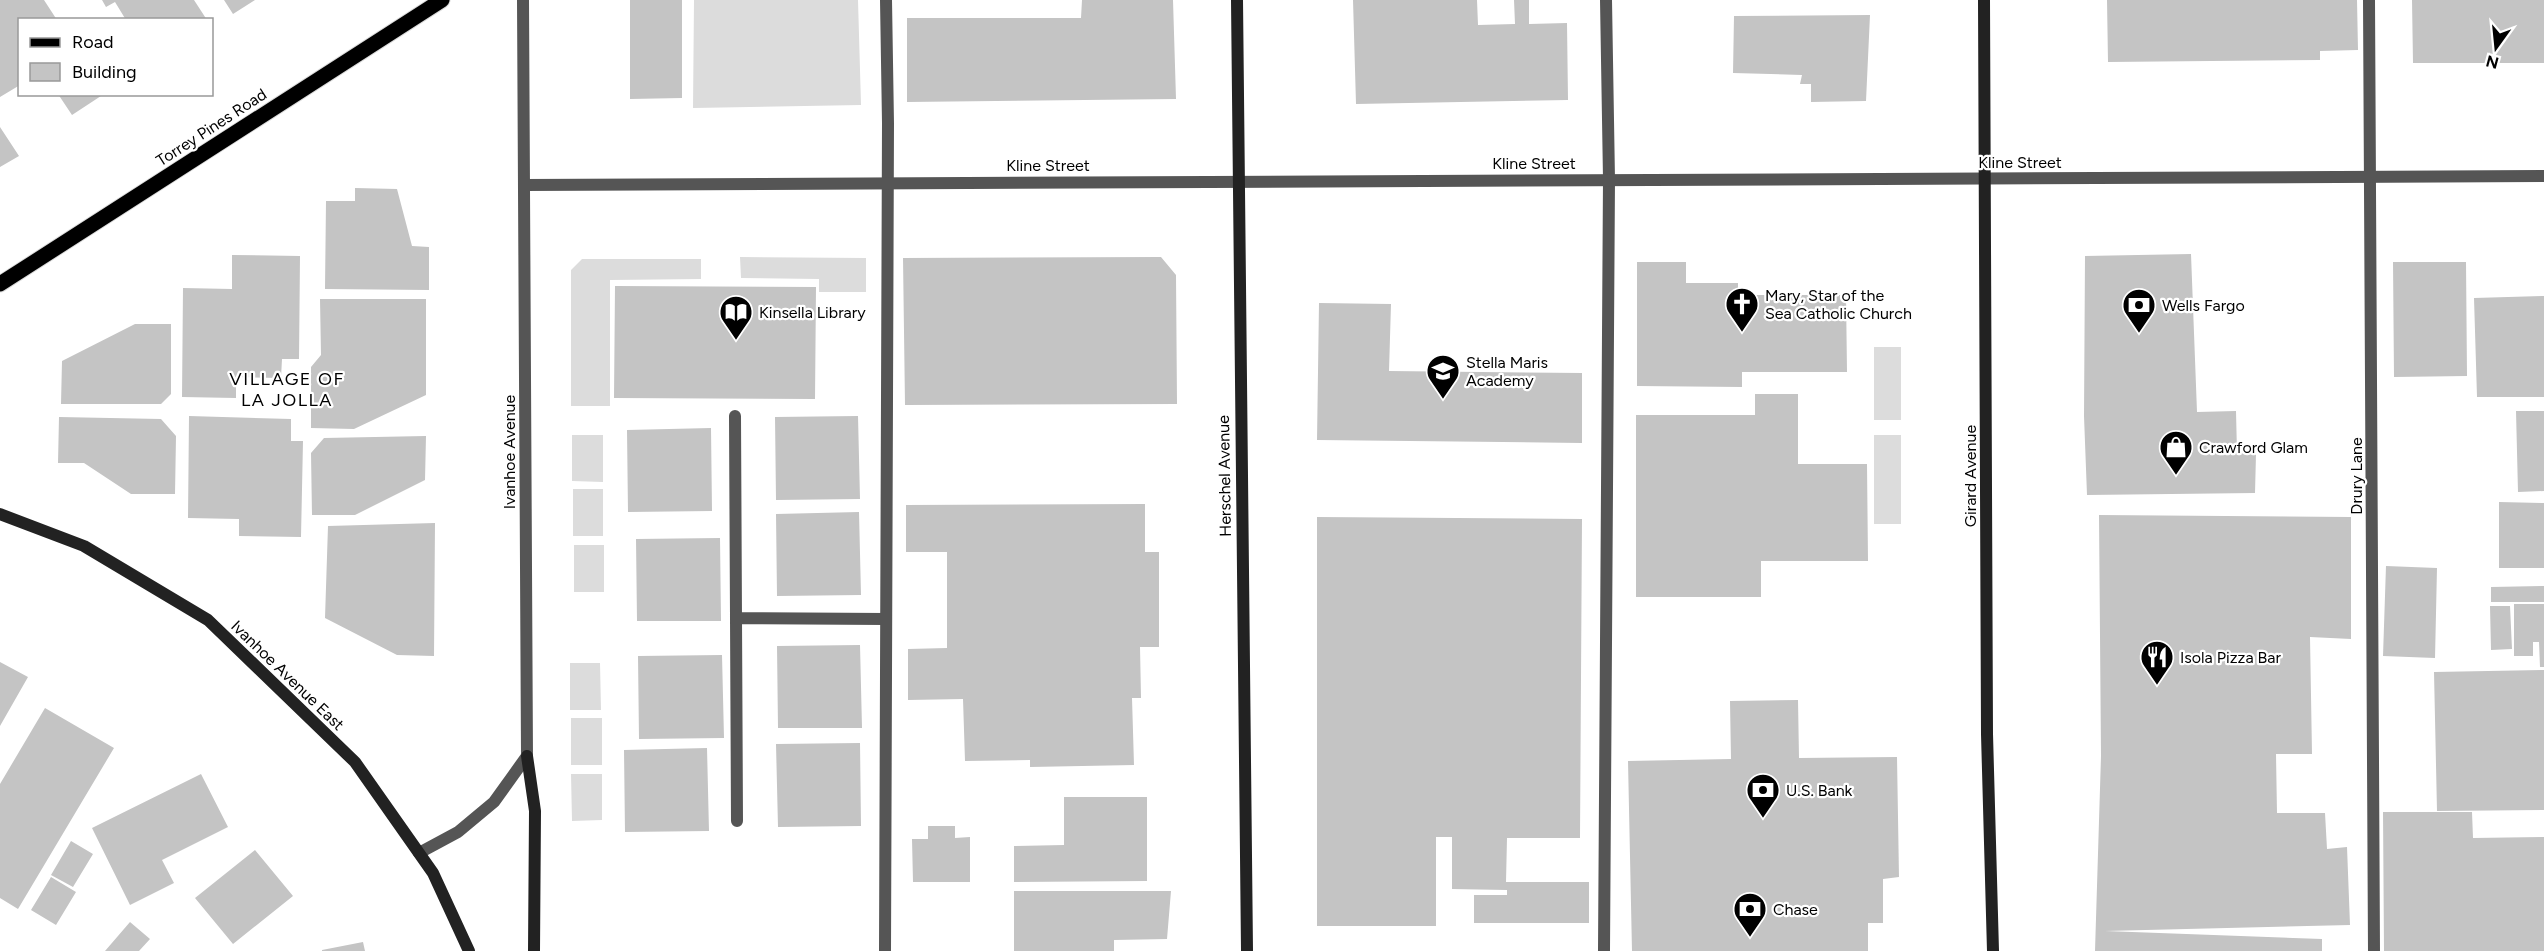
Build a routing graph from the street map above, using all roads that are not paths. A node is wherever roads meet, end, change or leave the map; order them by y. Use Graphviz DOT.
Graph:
graph roads {
  1 [pos="442,0"];
  2 [pos="523,0"];
  3 [pos="886,0"];
  4 [pos="1237,0"];
  5 [pos="1606,0"];
  6 [pos="1984,0"];
  7 [pos="2369,0"];
  8 [pos="2544,176"];
  9 [pos="2370,177"];
  10 [pos="1985,178"];
  11 [pos="1609,179"];
  12 [pos="1238,181"];
  13 [pos="887,182"];
  14 [pos="524,185"];
  15 [pos="0,284"];
  16 [pos="735,416"];
  17 [pos="0,514"];
  18 [pos="736,618"];
  19 [pos="886,619"];
  20 [pos="527,756"];
  21 [pos="736,821"];
  22 [pos="419,853"];
  23 [pos="469,951"];
  24 [pos="534,951"];
  25 [pos="885,951"];
  26 [pos="1247,951"];
  27 [pos="1604,951"];
  28 [pos="1993,951"];
  29 [pos="2374,951"];
  1 -- 15 [label="main road, Torrey Pines Road"];
  2 -- 14 [label="street, Ivanhoe Avenue"];
  3 -- 13 [label="street"];
  4 -- 12 [label="street, Herschel Avenue"];
  5 -- 11 [label="street"];
  6 -- 10 [label="street, Girard Avenue"];
  7 -- 9 [label="street, Drury Lane"];
  8 -- 9 [label="street, Kline Street"];
  9 -- 10 [label="street, Kline Street"];
  9 -- 29 [label="street, Drury Lane"];
  10 -- 11 [label="street, Kline Street"];
  10 -- 28 [label="street, Girard Avenue"];
  11 -- 12 [label="street, Kline Street"];
  11 -- 27 [label="street"];
  12 -- 13 [label="street, Kline Street"];
  12 -- 26 [label="street, Herschel Avenue"];
  13 -- 14 [label="street, Kline Street"];
  13 -- 19 [label="street"];
  14 -- 20 [label="street, Ivanhoe Avenue"];
  16 -- 18 [label="street"];
  17 -- 22 [label="street, Ivanhoe Avenue East"];
  18 -- 19 [label="street"];
  18 -- 21 [label="street"];
  19 -- 25 [label="street"];
  20 -- 22 [label="street"];
  20 -- 24 [label="street"];
  22 -- 23 [label="street, Ivanhoe Avenue East"];
}
